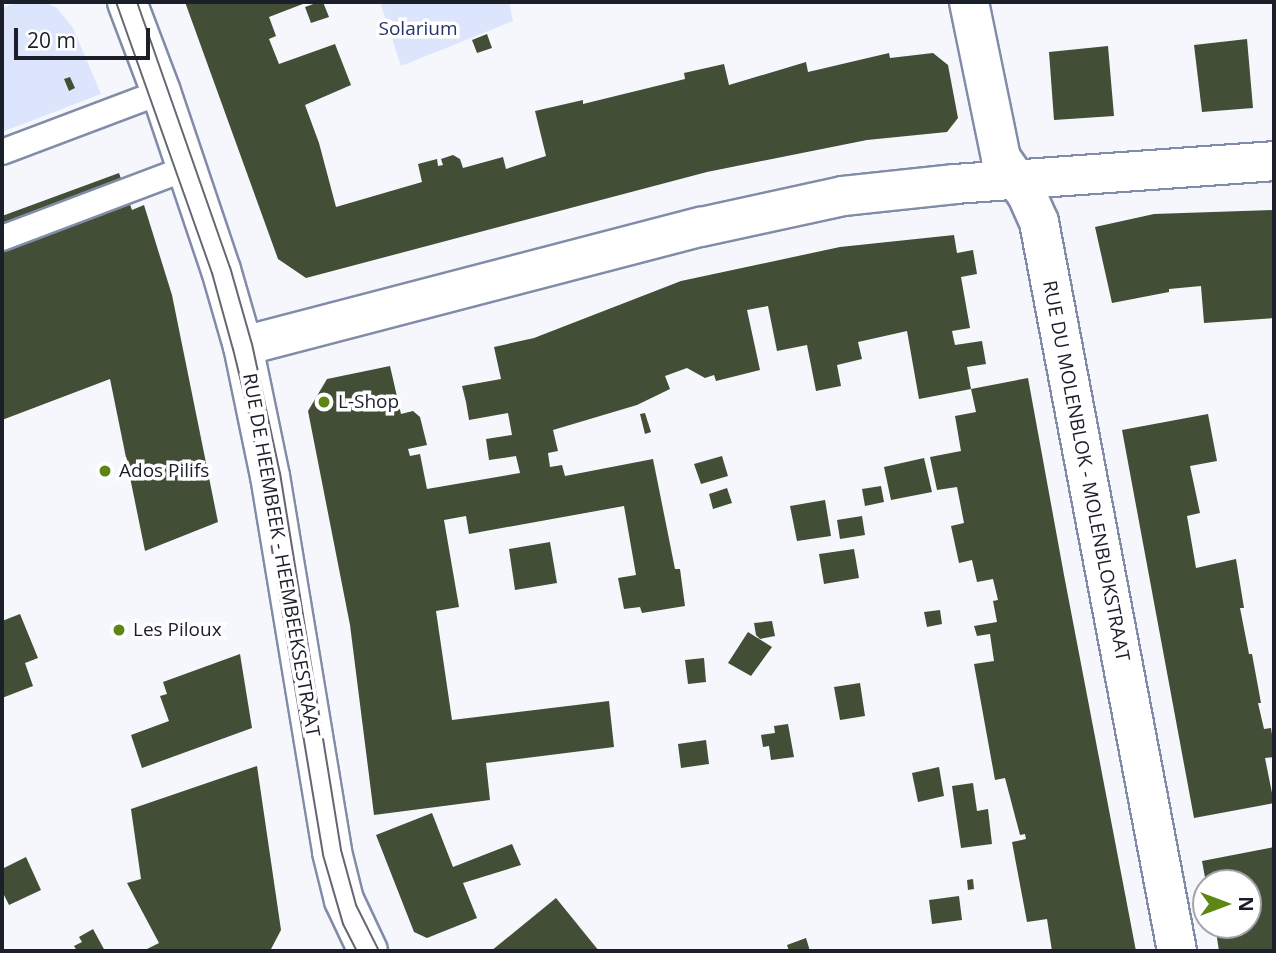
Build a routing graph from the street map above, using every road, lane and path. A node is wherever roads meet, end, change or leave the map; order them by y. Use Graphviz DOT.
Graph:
graph roads {
  1 [pos="127,2"];
  2 [pos="970,2"];
  3 [pos="161,92"];
  4 [pos="2,152"];
  5 [pos="1274,161"];
  6 [pos="187,168"];
  7 [pos="1016,181"];
  8 [pos="2,238"];
  9 [pos="243,346"];
  10 [pos="368,951"];
  11 [pos="1177,951"];
  1 -- 3 [label="street, RUE DE HEEMBEEK - HEEMBEEKSESTRAAT"];
  2 -- 7 [label="street, RUE DU MOLENBLOK - MOLENBLOKSTRAAT"];
  3 -- 4 [label="lane"];
  3 -- 6 [label="street, RUE DE HEEMBEEK - HEEMBEEKSESTRAAT"];
  5 -- 7 [label="street"];
  6 -- 8 [label="lane"];
  6 -- 9 [label="street, RUE DE HEEMBEEK - HEEMBEEKSESTRAAT"];
  7 -- 9 [label="street"];
  7 -- 11 [label="street, RUE DU MOLENBLOK - MOLENBLOKSTRAAT"];
  9 -- 10 [label="street, RUE DE HEEMBEEK - HEEMBEEKSESTRAAT"];
}
